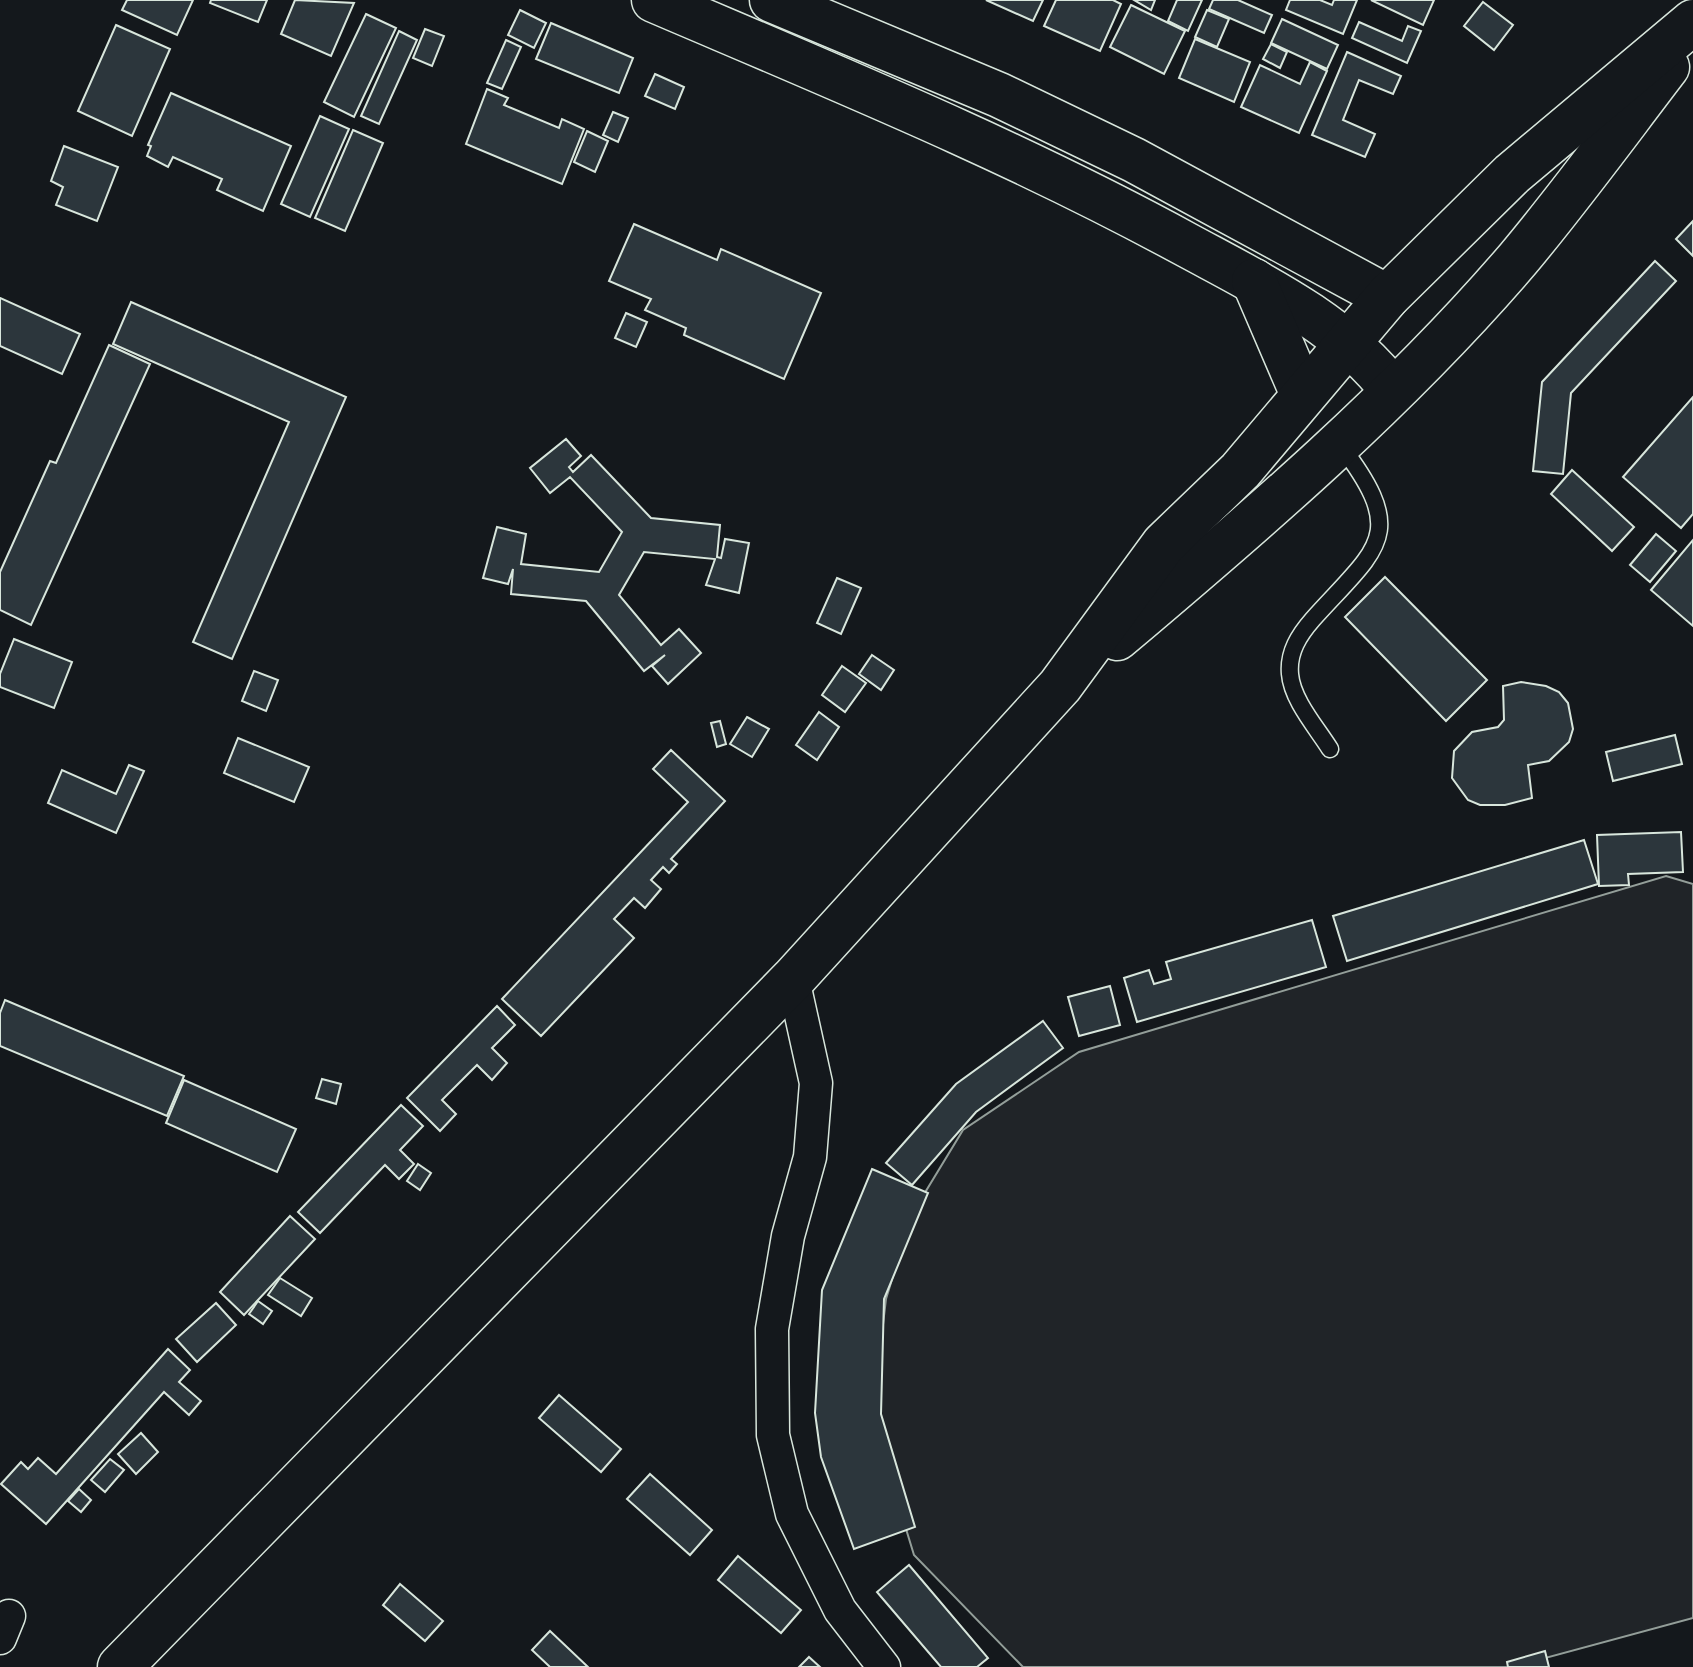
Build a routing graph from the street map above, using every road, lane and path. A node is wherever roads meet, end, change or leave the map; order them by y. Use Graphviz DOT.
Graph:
graph roads {
  1 [pos="654,0"];
  2 [pos="772,0"];
  3 [pos="1693,22"];
  4 [pos="1693,34"];
  5 [pos="1254,281"];
  6 [pos="1387,297"];
  7 [pos="1350,344"];
  8 [pos="1393,391"];
  9 [pos="1303,395"];
  10 [pos="1337,441"];
  11 [pos="1060,686"];
  12 [pos="1330,749"];
  13 [pos="793,979"];
  14 [pos="120,1667"];
  15 [pos="884,1667"];
  1 -- 5 [label="main road"];
  2 -- 6 [label="main road"];
  3 -- 6 [label="main road"];
  4 -- 8 [label="main road"];
  5 -- 7 [label="main road"];
  5 -- 9 [label="main road"];
  6 -- 7 [label="main road"];
  7 -- 8 [label="main road"];
  7 -- 9 [label="main road"];
  8 -- 10 [label="main road"];
  9 -- 11 [label="main road"];
  10 -- 11 [label="main road"];
  10 -- 12 [label="lane"];
  11 -- 13 [label="main road"];
  13 -- 14 [label="main road"];
  13 -- 15 [label="street"];
}
